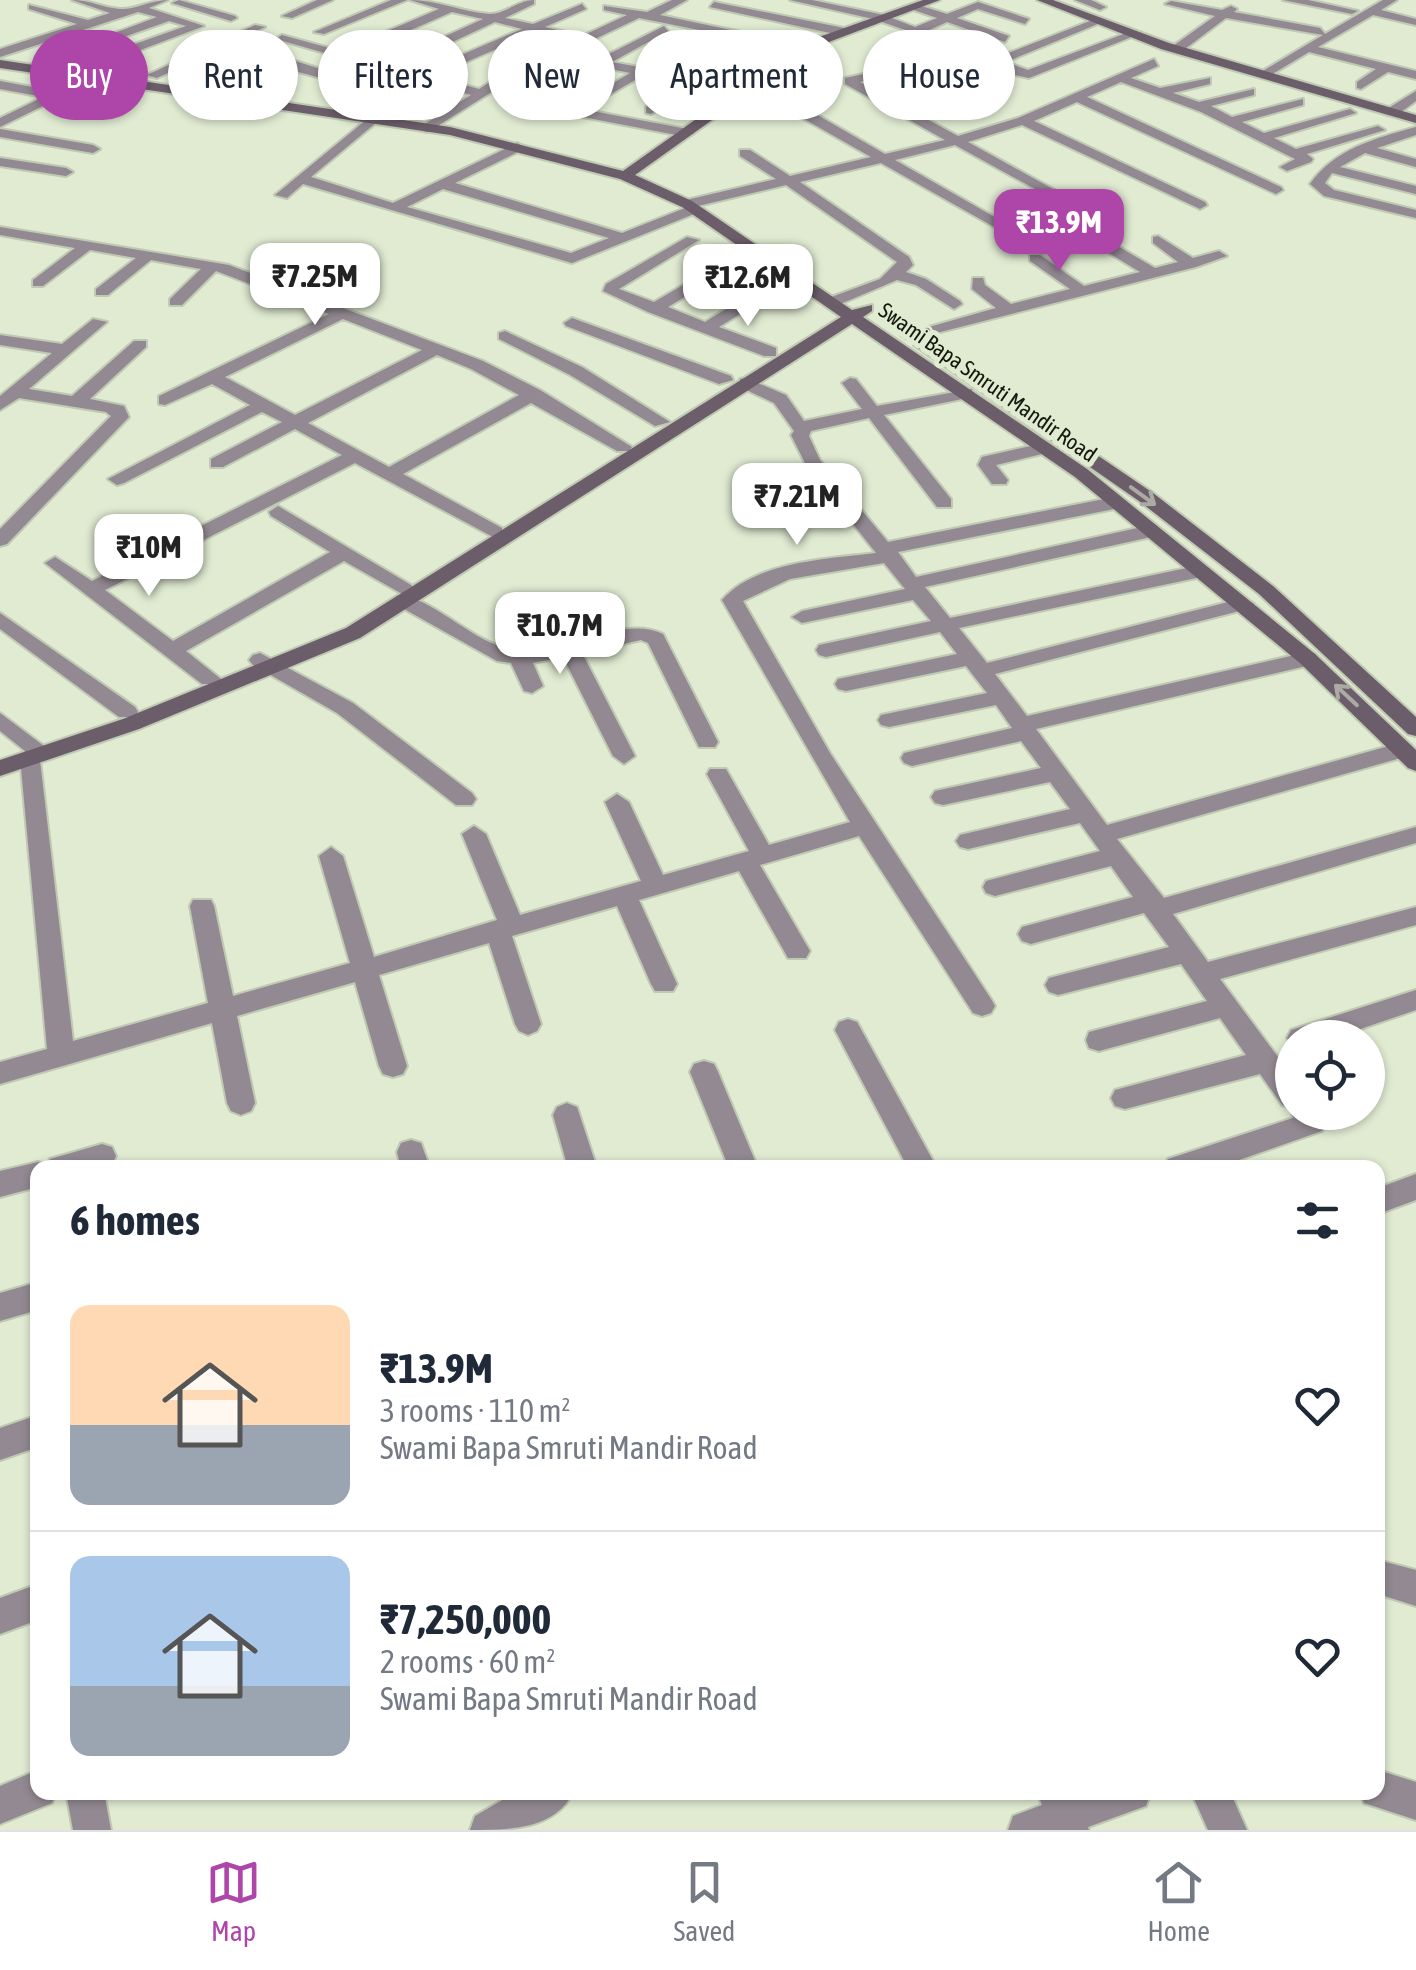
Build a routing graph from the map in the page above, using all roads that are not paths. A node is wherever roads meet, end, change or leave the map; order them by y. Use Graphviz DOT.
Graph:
graph roads {
  1 [pos="78,0"];
  2 [pos="159,0"];
  3 [pos="326,0"];
  4 [pos="400,0"];
  5 [pos="416,0"];
  6 [pos="479,0"];
  7 [pos="629,0"];
  8 [pos="681,0"];
  9 [pos="739,0"];
  10 [pos="796,0"];
  11 [pos="840,0"];
  12 [pos="934,0"];
  13 [pos="958,0"];
  14 [pos="1043,0"];
  15 [pos="1080,0"];
  16 [pos="1217,0"];
  17 [pos="1289,0"];
  18 [pos="1395,1"];
  19 [pos="530,2"];
  20 [pos="1241,2"];
  21 [pos="1171,4"];
  22 [pos="714,5"];
  23 [pos="975,5"];
  24 [pos="826,6"];
  25 [pos="33,7"];
  26 [pos="582,7"];
  27 [pos="915,7"];
  28 [pos="138,8"];
  29 [pos="454,9"];
  30 [pos="1352,11"];
  31 [pos="690,12"];
  32 [pos="1369,12"];
  33 [pos="121,13"];
  34 [pos="1100,14"];
  35 [pos="1224,14"];
  36 [pos="644,15"];
  37 [pos="288,16"];
  38 [pos="949,16"];
  39 [pos="170,17"];
  40 [pos="231,18"];
  41 [pos="494,18"];
  42 [pos="881,19"];
  43 [pos="1025,22"];
  44 [pos="1336,22"];
  45 [pos="1416,22"];
  46 [pos="88,24"];
  47 [pos="1193,24"];
  48 [pos="864,25"];
  49 [pos="259,27"];
  50 [pos="1208,27"];
  51 [pos="534,28"];
  52 [pos="664,29"];
  53 [pos="132,30"];
  54 [pos="325,30"];
  55 [pos="402,30"];
  56 [pos="468,30"];
  57 [pos="543,30"];
  58 [pos="605,30"];
  59 [pos="720,30"];
  60 [pos="775,30"];
  61 [pos="913,30"];
  62 [pos="918,30"];
  63 [pos="985,30"];
  64 [pos="1226,31"];
  65 [pos="844,32"];
  66 [pos="1320,32"];
  67 [pos="1132,34"];
  68 [pos="148,44"];
  69 [pos="298,44"];
  70 [pos="314,48"];
  71 [pos="1310,49"];
  72 [pos="1177,50"];
  73 [pos="1015,53"];
  74 [pos="0,54"];
  75 [pos="298,54"];
  76 [pos="615,55"];
  77 [pos="468,57"];
  78 [pos="1154,63"];
  79 [pos="0,64"];
  80 [pos="30,68"];
  81 [pos="1015,68"];
  82 [pos="1386,68"];
  83 [pos="152,75"];
  84 [pos="1262,75"];
  85 [pos="1416,75"];
  86 [pos="168,77"];
  87 [pos="863,78"];
  88 [pos="1121,78"];
  89 [pos="1206,80"];
  90 [pos="1361,84"];
  91 [pos="0,85"];
  92 [pos="148,85"];
  93 [pos="488,87"];
  94 [pos="863,88"];
  95 [pos="30,91"];
  96 [pos="478,92"];
  97 [pos="1160,92"];
  98 [pos="1250,92"];
  99 [pos="1416,95"];
  100 [pos="1078,98"];
  101 [pos="298,99"];
  102 [pos="1299,102"];
  103 [pos="1198,106"];
  104 [pos="30,107"];
  105 [pos="318,111"];
  106 [pos="1392,112"];
  107 [pos="1350,113"];
  108 [pos="3,119"];
  109 [pos="615,119"];
  110 [pos="1416,119"];
  111 [pos="371,120"];
  112 [pos="384,120"];
  113 [pos="705,120"];
  114 [pos="816,120"];
  115 [pos="917,120"];
  116 [pos="1023,121"];
  117 [pos="1232,122"];
  118 [pos="433,124"];
  119 [pos="1378,130"];
  120 [pos="1416,131"];
  121 [pos="0,133"];
  122 [pos="687,133"];
  123 [pos="1263,137"];
  124 [pos="953,142"];
  125 [pos="517,148"];
  126 [pos="93,149"];
  127 [pos="1366,149"];
  128 [pos="1297,153"];
  129 [pos="745,154"];
  130 [pos="880,158"];
  131 [pos="0,162"];
  132 [pos="1416,163"];
  133 [pos="1287,167"];
  134 [pos="1330,168"];
  135 [pos="66,172"];
  136 [pos="630,172"];
  137 [pos="303,177"];
  138 [pos="790,182"];
  139 [pos="445,184"];
  140 [pos="1276,190"];
  141 [pos="1416,190"];
  142 [pos="282,195"];
  143 [pos="696,205"];
  144 [pos="1200,205"];
  145 [pos="394,208"];
  146 [pos="1416,214"];
  147 [pos="1095,218"];
  148 [pos="8,233"];
  149 [pos="620,237"];
  150 [pos="692,240"];
  151 [pos="1158,240"];
  152 [pos="1100,241"];
  153 [pos="88,245"];
  154 [pos="0,247"];
  155 [pos="150,254"];
  156 [pos="1219,256"];
  157 [pos="734,261"];
  158 [pos="1191,264"];
  159 [pos="214,265"];
  160 [pos="1153,273"];
  161 [pos="898,275"];
  162 [pos="978,281"];
  163 [pos="38,283"];
  164 [pos="766,291"];
  165 [pos="1082,291"];
  166 [pos="102,292"];
  167 [pos="176,302"];
  168 [pos="954,304"];
  169 [pos="849,305"];
  170 [pos="654,309"];
  171 [pos="1009,310"];
  172 [pos="341,314"];
  173 [pos="99,322"];
  174 [pos="572,324"];
  175 [pos="706,328"];
  176 [pos="505,336"];
  177 [pos="909,336"];
  178 [pos="0,340"];
  179 [pos="140,344"];
  180 [pos="438,348"];
  181 [pos="66,350"];
  182 [pos="770,352"];
  183 [pos="212,378"];
  184 [pos="724,380"];
  185 [pos="746,382"];
  186 [pos="850,384"];
  187 [pos="966,393"];
  188 [pos="534,394"];
  189 [pos="5,399"];
  190 [pos="165,400"];
  191 [pos="76,402"];
  192 [pos="262,405"];
  193 [pos="870,412"];
  194 [pos="661,422"];
  195 [pos="296,423"];
  196 [pos="802,432"];
  197 [pos="624,447"];
  198 [pos="1044,448"];
  199 [pos="355,456"];
  200 [pos="217,464"];
  201 [pos="389,474"];
  202 [pos="118,479"];
  203 [pos="999,480"];
  204 [pos="1114,502"];
  205 [pos="944,503"];
  206 [pos="278,512"];
  207 [pos="1151,530"];
  208 [pos="495,532"];
  209 [pos="0,540"];
  210 [pos="889,552"];
  211 [pos="343,553"];
  212 [pos="56,564"];
  213 [pos="1201,571"];
  214 [pos="918,588"];
  215 [pos="92,589"];
  216 [pos="404,595"];
  217 [pos="1244,604"];
  218 [pos="802,617"];
  219 [pos="0,619"];
  220 [pos="944,625"];
  221 [pos="570,649"];
  222 [pos="172,650"];
  223 [pos="826,650"];
  224 [pos="520,658"];
  225 [pos="1308,660"];
  226 [pos="267,662"];
  227 [pos="977,665"];
  228 [pos="210,680"];
  229 [pos="846,684"];
  230 [pos="532,686"];
  231 [pos="1000,696"];
  232 [pos="128,712"];
  233 [pos="0,720"];
  234 [pos="889,720"];
  235 [pos="1024,729"];
  236 [pos="1416,729"];
  237 [pos="707,742"];
  238 [pos="32,752"];
  239 [pos="0,756"];
  240 [pos="624,756"];
  241 [pos="1409,757"];
  242 [pos="912,758"];
  243 [pos="0,768"];
  244 [pos="1056,773"];
  245 [pos="718,774"];
  246 [pos="943,797"];
  247 [pos="464,799"];
  248 [pos="616,802"];
  249 [pos="1086,813"];
  250 [pos="864,827"];
  251 [pos="474,834"];
  252 [pos="1103,835"];
  253 [pos="1416,835"];
  254 [pos="968,841"];
  255 [pos="1118,855"];
  256 [pos="331,856"];
  257 [pos="754,858"];
  258 [pos="655,885"];
  259 [pos="995,886"];
  260 [pos="624,894"];
  261 [pos="1156,905"];
  262 [pos="202,906"];
  263 [pos="1416,916"];
  264 [pos="504,927"];
  265 [pos="1031,934"];
  266 [pos="797,950"];
  267 [pos="1196,962"];
  268 [pos="362,968"];
  269 [pos="664,984"];
  270 [pos="1058,985"];
  271 [pos="1416,1000"];
  272 [pos="982,1006"];
  273 [pos="1226,1006"];
  274 [pos="223,1008"];
  275 [pos="1355,1020"];
  276 [pos="528,1024"];
  277 [pos="848,1030"];
  278 [pos="1100,1040"];
  279 [pos="1275,1049"];
  280 [pos="61,1056"];
  281 [pos="1262,1056"];
  282 [pos="393,1066"];
  283 [pos="704,1072"];
  284 [pos="0,1073"];
  285 [pos="1275,1073"];
  286 [pos="1125,1098"];
  287 [pos="241,1103"];
  288 [pos="567,1115"];
  289 [pos="1291,1130"];
  290 [pos="102,1156"];
  291 [pos="88,1160"];
  292 [pos="581,1160"];
  293 [pos="741,1160"];
  294 [pos="911,1160"];
  295 [pos="1202,1160"];
  296 [pos="30,1176"];
  297 [pos="0,1184"];
  298 [pos="1416,1187"];
  299 [pos="1385,1198"];
  300 [pos="30,1298"];
  301 [pos="0,1307"];
  302 [pos="30,1435"];
  303 [pos="0,1444"];
  304 [pos="1385,1578"];
  305 [pos="1416,1588"];
  306 [pos="30,1605"];
  307 [pos="0,1616"];
  308 [pos="1385,1791"];
  309 [pos="30,1792"];
  310 [pos="86,1800"];
  311 [pos="541,1800"];
  312 [pos="1106,1800"];
  313 [pos="1214,1800"];
  314 [pos="1416,1802"];
  315 [pos="0,1805"];
  316 [pos="1064,1813"];
  317 [pos="92,1830"];
  318 [pos="490,1830"];
  319 [pos="1027,1830"];
  320 [pos="1228,1830"];
  1 -- 33 [label="street"];
  2 -- 28 [label="street"];
  2 -- 40 [label="street"];
  3 -- 37 [label="street"];
  4 -- 54 [label="street"];
  5 -- 29 [label="street"];
  6 -- 29 [label="street"];
  7 -- 36 [label="street"];
  8 -- 36 [label="street"];
  9 -- 48 [label="street"];
  10 -- 24 [label="street"];
  11 -- 24 [label="street"];
  12 -- 27 [label="street"];
  13 -- 23 [label="street"];
  14 -- 34 [label="street"];
  15 -- 34 [label="street"];
  16 -- 20 [label="street"];
  17 -- 30 [label="street"];
  18 -- 32 [label="street"];
  19 -- 41 [label="street"];
  20 -- 35 [label="street"];
  20 -- 44 [label="street"];
  21 -- 35 [label="street"];
  22 -- 65 [label="street"];
  23 -- 38 [label="street"];
  23 -- 43 [label="street"];
  24 -- 42 [label="street"];
  25 -- 46 [label="street"];
  26 -- 51 [label="street"];
  27 -- 38 [label="street"];
  27 -- 42 [label="street"];
  28 -- 33 [label="street"];
  28 -- 39 [label="street"];
  29 -- 41 [label="street"];
  29 -- 55 [label="street"];
  31 -- 60 [label="street"];
  32 -- 45 [label="street"];
  32 -- 71 [label="street"];
  33 -- 46 [label="street"];
  34 -- 67 [label="street"];
  34 -- 73 [label="street"];
  35 -- 50 [label="street"];
  35 -- 66 [label="street"];
  36 -- 58 [label="street"];
  36 -- 59 [label="street"];
  38 -- 62 [label="street"];
  38 -- 63 [label="street"];
  39 -- 53 [label="street"];
  39 -- 68 [label="street"];
  41 -- 51 [label="street"];
  41 -- 56 [label="street"];
  42 -- 48 [label="street"];
  42 -- 61 [label="street"];
  46 -- 74 [label="street"];
  47 -- 50 [label="street"];
  48 -- 65 [label="street"];
  49 -- 83 [label="street"];
  50 -- 64 [label="street"];
  50 -- 72 [label="street"];
  51 -- 57 [label="street"];
  51 -- 77 [label="street"];
  52 -- 76 [label="street"];
  67 -- 72 [label="street"];
  67 -- 81 [label="street"];
  69 -- 70 [label="street"];
  70 -- 75 [label="street"];
  70 -- 96 [label="street"];
  71 -- 82 [label="street"];
  71 -- 84 [label="street"];
  72 -- 84 [label="street"];
  74 -- 83 [label="street"];
  78 -- 88 [label="street"];
  79 -- 80 [label="street, Swami Bapa Smruti Mandir Road"];
  82 -- 85 [label="street"];
  82 -- 90 [label="street"];
  83 -- 86 [label="street"];
  84 -- 106 [label="street"];
  87 -- 94 [label="street"];
  88 -- 97 [label="street"];
  88 -- 100 [label="street"];
  89 -- 97 [label="street"];
  91 -- 95 [label="street"];
  92 -- 105 [label="street, Swami Bapa Smruti Mandir Road"];
  93 -- 96 [label="street"];
  96 -- 118 [label="street"];
  97 -- 103 [label="street"];
  98 -- 103 [label="street"];
  99 -- 106 [label="street"];
  100 -- 116 [label="street"];
  100 -- 140 [label="street"];
  101 -- 118 [label="street"];
  102 -- 117 [label="street"];
  103 -- 117 [label="street"];
  104 -- 108 [label="street"];
  106 -- 110 [label="street"];
  107 -- 123 [label="street"];
  109 -- 122 [label="street"];
  111 -- 137 [label="street"];
  112 -- 118 [label="street, Swami Bapa Smruti Mandir Road"];
  113 -- 122 [label="street"];
  114 -- 130 [label="street"];
  115 -- 124 [label="street"];
  116 -- 124 [label="street"];
  116 -- 144 [label="street"];
  117 -- 123 [label="street"];
  118 -- 125 [label="street, Swami Bapa Smruti Mandir Road"];
  118 -- 136 [label="street"];
  119 -- 128 [label="street"];
  120 -- 127 [label="street"];
  121 -- 126 [label="street"];
  122 -- 136 [label="street"];
  123 -- 128 [label="street"];
  124 -- 130 [label="street"];
  124 -- 147 [label="street"];
  125 -- 136 [label="street, Swami Bapa Smruti Mandir Road"];
  125 -- 139 [label="street"];
  127 -- 132 [label="street"];
  127 -- 134 [label="street"];
  128 -- 133 [label="street"];
  129 -- 138 [label="street"];
  130 -- 138 [label="street"];
  130 -- 165 [label="street"];
  131 -- 135 [label="street"];
  134 -- 141 [label="street"];
  134 -- 146 [label="street"];
  136 -- 143 [label="street, Swami Bapa Smruti Mandir Road"];
  137 -- 142 [label="street"];
  137 -- 145 [label="street"];
  138 -- 143 [label="street"];
  138 -- 161 [label="street"];
  139 -- 145 [label="street"];
  139 -- 149 [label="street"];
  143 -- 149 [label="street"];
  143 -- 169 [label="street, Swami Bapa Smruti Mandir Road"];
  145 -- 149 [label="street"];
  148 -- 153 [label="street"];
  148 -- 154 [label="street"];
  150 -- 170 [label="street"];
  151 -- 158 [label="street"];
  152 -- 160 [label="street"];
  153 -- 155 [label="street"];
  153 -- 163 [label="street"];
  155 -- 159 [label="street"];
  155 -- 166 [label="street"];
  156 -- 158 [label="street"];
  157 -- 170 [label="street"];
  158 -- 160 [label="street"];
  159 -- 167 [label="street"];
  159 -- 172 [label="street"];
  160 -- 165 [label="street"];
  161 -- 168 [label="street"];
  161 -- 169 [label="street"];
  162 -- 171 [label="street"];
  164 -- 175 [label="street"];
  165 -- 171 [label="street"];
  169 -- 177 [label="street"];
  169 -- 182 [label="street"];
  169 -- 185 [label="street"];
  169 -- 187 [label="street, Swami Bapa Smruti Mandir Road"];
  170 -- 175 [label="street"];
  171 -- 177 [label="street"];
  172 -- 180 [label="street"];
  172 -- 183 [label="street"];
  173 -- 181 [label="street"];
  174 -- 184 [label="street"];
  175 -- 182 [label="street"];
  176 -- 194 [label="street"];
  177 -- 236 [label="street, one-way"];
  178 -- 181 [label="street"];
  179 -- 191 [label="street"];
  180 -- 188 [label="street"];
  180 -- 195 [label="street"];
  181 -- 189 [label="street"];
  182 -- 184 [label="street"];
  183 -- 190 [label="street"];
  183 -- 192 [label="street"];
  184 -- 194 [label="street"];
  185 -- 196 [label="street"];
  185 -- 216 [label="street"];
  186 -- 193 [label="street"];
  187 -- 193 [label="street"];
  187 -- 198 [label="street, Swami Bapa Smruti Mandir Road"];
  188 -- 197 [label="street"];
  188 -- 201 [label="street"];
  189 -- 191 [label="street"];
  191 -- 209 [label="street"];
  192 -- 195 [label="street"];
  192 -- 202 [label="street"];
  193 -- 196 [label="street"];
  193 -- 205 [label="street"];
  194 -- 197 [label="street"];
  195 -- 199 [label="street"];
  195 -- 200 [label="street"];
  196 -- 210 [label="street"];
  197 -- 208 [label="street"];
  198 -- 203 [label="street"];
  198 -- 204 [label="street, Swami Bapa Smruti Mandir Road"];
  199 -- 201 [label="street"];
  199 -- 215 [label="street"];
  201 -- 208 [label="street"];
  204 -- 207 [label="street, Swami Bapa Smruti Mandir Road"];
  204 -- 210 [label="street"];
  206 -- 211 [label="street"];
  207 -- 213 [label="street, Swami Bapa Smruti Mandir Road"];
  207 -- 214 [label="street"];
  208 -- 216 [label="street"];
  210 -- 214 [label="street"];
  210 -- 250 [label="street"];
  211 -- 216 [label="street"];
  211 -- 222 [label="street"];
  212 -- 215 [label="street"];
  213 -- 217 [label="street, Swami Bapa Smruti Mandir Road"];
  213 -- 220 [label="street"];
  214 -- 218 [label="street"];
  214 -- 220 [label="street"];
  215 -- 222 [label="street"];
  216 -- 224 [label="street"];
  216 -- 226 [label="street"];
  217 -- 225 [label="street, Swami Bapa Smruti Mandir Road"];
  217 -- 227 [label="street"];
  219 -- 232 [label="street"];
  220 -- 223 [label="street"];
  220 -- 227 [label="street"];
  221 -- 224 [label="street"];
  221 -- 237 [label="street"];
  221 -- 240 [label="street"];
  222 -- 228 [label="street"];
  224 -- 230 [label="street"];
  225 -- 235 [label="street"];
  241 -- 225 [label="street, Swami Bapa Smruti Mandir Road, one-way"];
  226 -- 228 [label="street"];
  226 -- 238 [label="street"];
  226 -- 247 [label="street"];
  227 -- 229 [label="street"];
  227 -- 231 [label="street"];
  228 -- 232 [label="street"];
  231 -- 234 [label="street"];
  231 -- 235 [label="street"];
  232 -- 238 [label="street"];
  233 -- 238 [label="street"];
  235 -- 242 [label="street"];
  235 -- 244 [label="street"];
  238 -- 239 [label="street"];
  238 -- 243 [label="street"];
  238 -- 280 [label="street"];
  241 -- 252 [label="street"];
  244 -- 246 [label="street"];
  244 -- 249 [label="street"];
  245 -- 257 [label="street"];
  248 -- 258 [label="street"];
  249 -- 252 [label="street"];
  249 -- 254 [label="street"];
  250 -- 257 [label="street"];
  250 -- 272 [label="street"];
  251 -- 264 [label="street"];
  252 -- 255 [label="street"];
  253 -- 261 [label="street"];
  255 -- 259 [label="street"];
  255 -- 261 [label="street"];
  256 -- 268 [label="street"];
  257 -- 258 [label="street"];
  257 -- 266 [label="street"];
  258 -- 260 [label="street"];
  260 -- 264 [label="street"];
  260 -- 269 [label="street"];
  261 -- 265 [label="street"];
  261 -- 267 [label="street"];
  262 -- 274 [label="street"];
  263 -- 267 [label="street"];
  264 -- 268 [label="street"];
  264 -- 276 [label="street"];
  267 -- 270 [label="street"];
  267 -- 273 [label="street"];
  268 -- 274 [label="street"];
  268 -- 282 [label="street"];
  271 -- 275 [label="street"];
  273 -- 278 [label="street"];
  273 -- 281 [label="street"];
  274 -- 280 [label="street"];
  274 -- 287 [label="street"];
  277 -- 294 [label="street"];
  279 -- 281 [label="street"];
  280 -- 284 [label="street"];
  281 -- 285 [label="street"];
  281 -- 286 [label="street"];
  283 -- 293 [label="street"];
  288 -- 292 [label="street"];
  289 -- 295 [label="street"];
  290 -- 291 [label="street"];
  296 -- 297 [label="street"];
  298 -- 299 [label="street"];
  300 -- 301 [label="street"];
  302 -- 303 [label="street"];
  304 -- 305 [label="street"];
  306 -- 307 [label="street"];
  308 -- 314 [label="street"];
  309 -- 315 [label="street"];
  310 -- 317 [label="street"];
  311 -- 318 [label="street"];
  312 -- 316 [label="street"];
  313 -- 320 [label="street"];
  316 -- 319 [label="street"];
}
